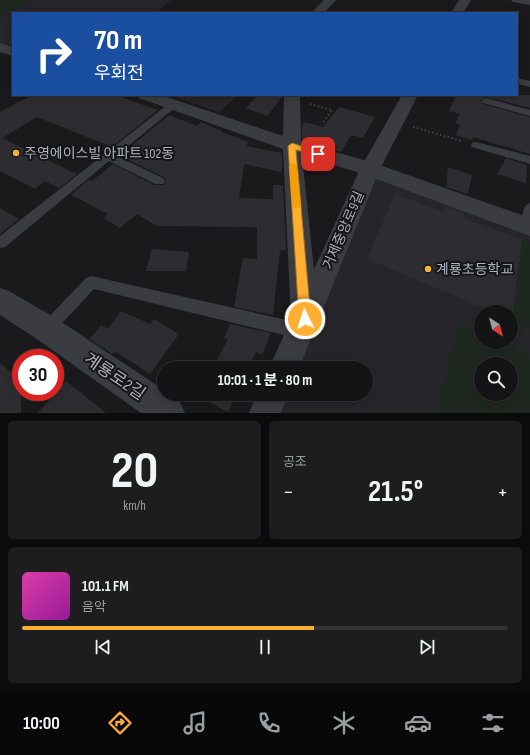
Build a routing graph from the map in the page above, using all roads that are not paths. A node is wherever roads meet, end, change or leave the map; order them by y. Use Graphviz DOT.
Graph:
graph roads {
  1 [pos="330,0"];
  2 [pos="464,0"];
  3 [pos="517,0"];
  4 [pos="530,2"];
  5 [pos="318,12"];
  6 [pos="458,12"];
  7 [pos="0,47"];
  8 [pos="12,52"];
  9 [pos="518,81"];
  10 [pos="530,84"];
  11 [pos="148,96"];
  12 [pos="409,96"];
  13 [pos="292,97"];
  14 [pos="486,101"];
  15 [pos="174,104"];
  16 [pos="530,113"];
  17 [pos="476,145"];
  18 [pos="292,146"];
  19 [pos="109,156"];
  20 [pos="530,160"];
  21 [pos="370,169"];
  22 [pos="159,181"];
  23 [pos="529,221"];
  24 [pos="0,243"];
  25 [pos="0,300"];
  26 [pos="302,325"];
  27 [pos="47,329"];
  28 [pos="287,361"];
  29 [pos="270,401"];
  30 [pos="169,413"];
  31 [pos="265,413"];
  1 -- 5 [label="street"];
  2 -- 6 [label="street"];
  3 -- 4 [label="street"];
  7 -- 8 [label="street"];
  9 -- 10 [label="lane"];
  11 -- 15 [label="street"];
  12 -- 21 [label="street, 거제중앙로9길"];
  13 -- 18 [label="street"];
  14 -- 16 [label="lane"];
  15 -- 18 [label="street"];
  15 -- 19 [label="lane"];
  17 -- 20 [label="lane"];
  18 -- 21 [label="street"];
  18 -- 26 [label="street"];
  19 -- 22 [label="lane"];
  19 -- 24 [label="lane"];
  21 -- 23 [label="street"];
  21 -- 26 [label="street, 거제중앙로9길"];
  25 -- 27 [label="street, 계룡로2길"];
  26 -- 27 [label="lane"];
  26 -- 28 [label="street, 거제중앙로9길"];
  27 -- 30 [label="street, 계룡로2길"];
  29 -- 31 [label="street"];
}
